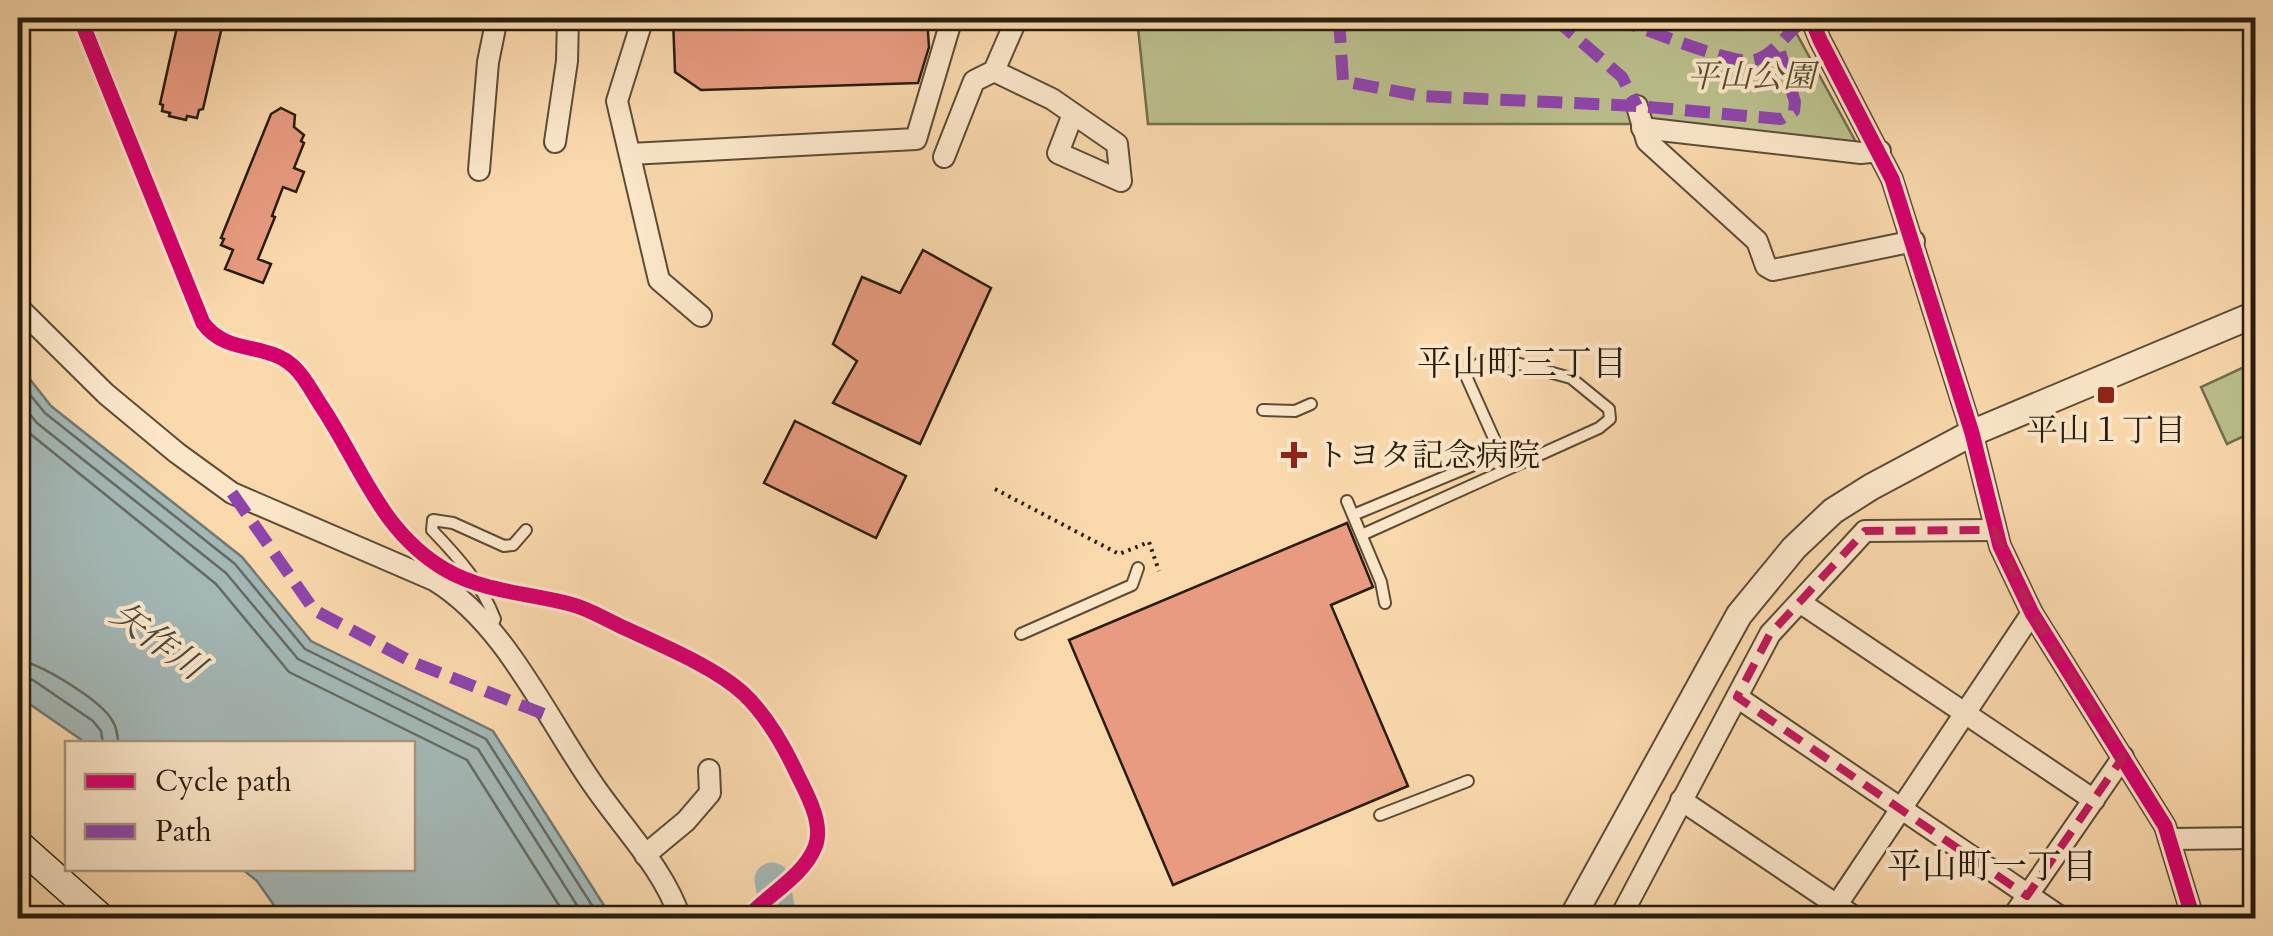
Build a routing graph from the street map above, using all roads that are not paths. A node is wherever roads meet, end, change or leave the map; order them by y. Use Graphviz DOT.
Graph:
graph roads {
  1 [pos="497,18"];
  2 [pos="568,18"];
  3 [pos="643,18"];
  4 [pos="952,18"];
  5 [pos="1017,18"];
  6 [pos="1811,18"];
  7 [pos="994,70"];
  8 [pos="1638,106"];
  9 [pos="1073,114"];
  10 [pos="1642,128"];
  11 [pos="555,142"];
  12 [pos="1880,151"];
  13 [pos="630,154"];
  14 [pos="944,157"];
  15 [pos="479,170"];
  16 [pos="1914,240"];
  17 [pos="18,307"];
  18 [pos="2256,314"];
  19 [pos="701,316"];
  20 [pos="1312,404"];
  21 [pos="1263,410"];
  22 [pos="1972,433"];
  23 [pos="1347,501"];
  24 [pos="1358,513"];
  25 [pos="526,530"];
  26 [pos="1994,530"];
  27 [pos="1366,533"];
  28 [pos="1138,568"];
  29 [pos="1801,602"];
  30 [pos="1385,603"];
  31 [pos="2032,613"];
  32 [pos="490,632"];
  33 [pos="1021,634"];
  34 [pos="1737,697"];
  35 [pos="1965,712"];
  36 [pos="2123,758"];
  37 [pos="709,770"];
  38 [pos="1468,782"];
  39 [pos="1681,800"];
  40 [pos="2094,800"];
  41 [pos="1900,809"];
  42 [pos="1380,816"];
  43 [pos="2256,838"];
  44 [pos="2170,840"];
  45 [pos="18,844"];
  46 [pos="645,855"];
  47 [pos="2027,896"];
  48 [pos="1833,912"];
  49 [pos="101,918"];
  50 [pos="680,918"];
  51 [pos="1572,918"];
  52 [pos="1620,918"];
  53 [pos="1856,918"];
  54 [pos="2012,918"];
  55 [pos="2062,918"];
  56 [pos="2192,918"];
  1 -- 15 [label="street"];
  2 -- 11 [label="street"];
  3 -- 13 [label="street"];
  4 -- 13 [label="street"];
  5 -- 7 [label="street"];
  6 -- 12 [label="street"];
  7 -- 9 [label="street"];
  7 -- 14 [label="street"];
  8 -- 10 [label="street"];
  10 -- 12 [label="street"];
  10 -- 16 [label="street"];
  12 -- 16 [label="street"];
  13 -- 19 [label="street"];
  16 -- 22 [label="street"];
  17 -- 32 [label="street"];
  18 -- 22 [label="street"];
  20 -- 21 [label="lane"];
  22 -- 26 [label="street"];
  22 -- 51 [label="street"];
  23 -- 30 [label="lane"];
  24 -- 27 [label="lane"];
  25 -- 32 [label="lane"];
  26 -- 29 [label="street"];
  26 -- 31 [label="street"];
  28 -- 33 [label="lane"];
  29 -- 34 [label="street"];
  29 -- 35 [label="street"];
  31 -- 35 [label="street"];
  31 -- 36 [label="street"];
  32 -- 46 [label="street"];
  34 -- 39 [label="street"];
  34 -- 41 [label="street"];
  35 -- 40 [label="street"];
  35 -- 41 [label="street"];
  36 -- 40 [label="street"];
  36 -- 44 [label="street"];
  37 -- 46 [label="street"];
  38 -- 42 [label="lane"];
  39 -- 48 [label="street"];
  39 -- 52 [label="street"];
  40 -- 47 [label="street"];
  41 -- 47 [label="street"];
  41 -- 48 [label="street"];
  43 -- 44 [label="street"];
  44 -- 56 [label="street"];
  45 -- 49 [label="main road"];
  46 -- 50 [label="street"];
  47 -- 54 [label="street"];
  47 -- 55 [label="street"];
  48 -- 53 [label="street"];
}
